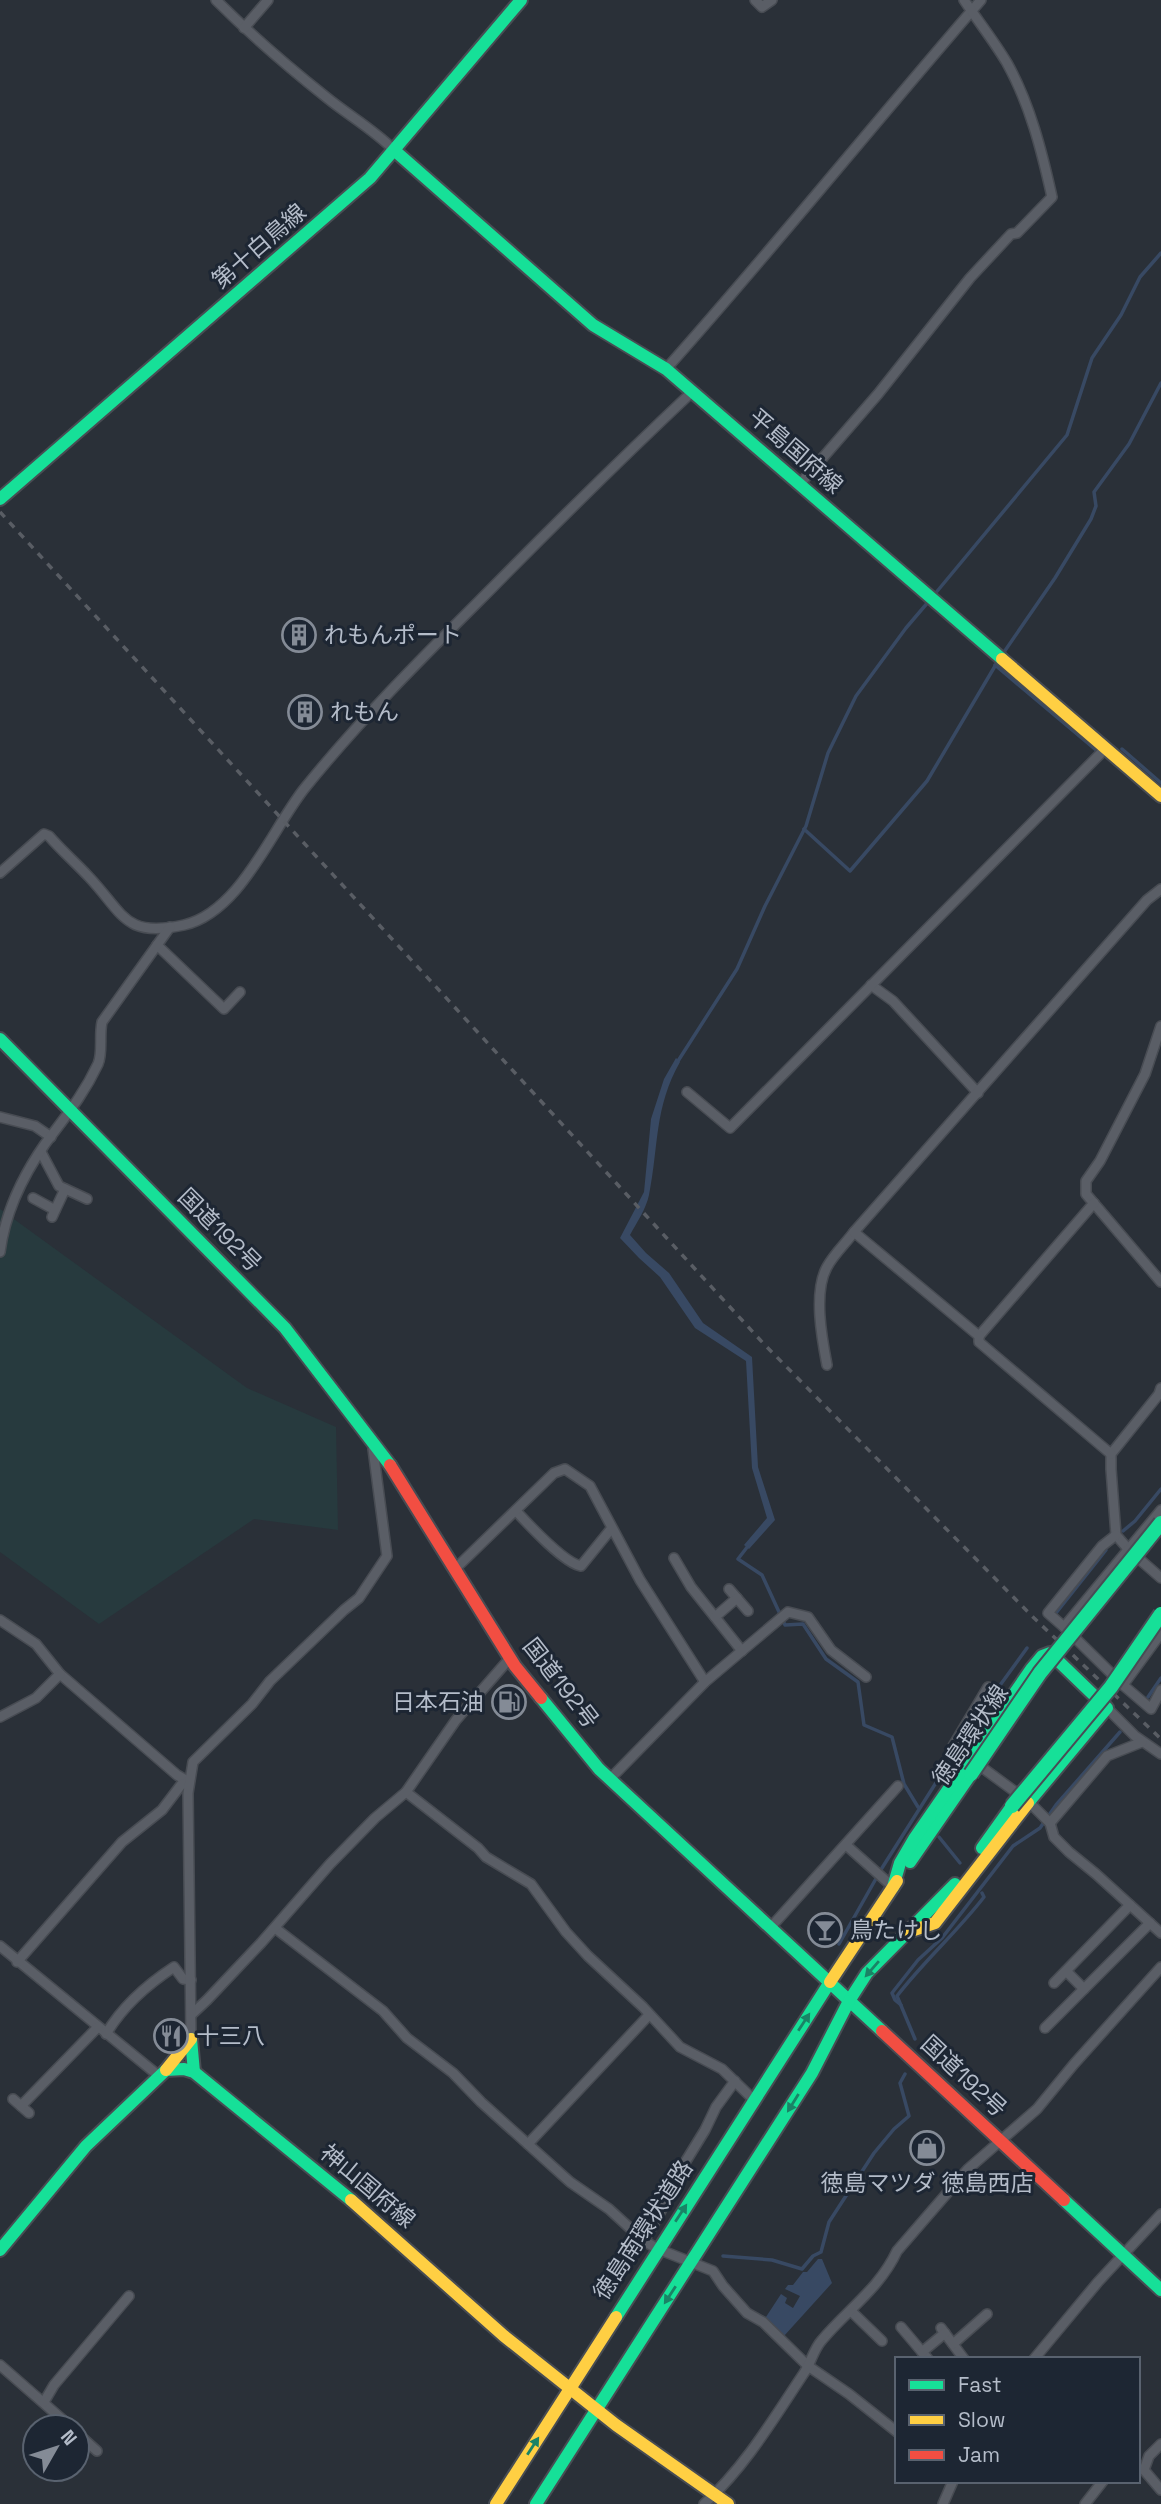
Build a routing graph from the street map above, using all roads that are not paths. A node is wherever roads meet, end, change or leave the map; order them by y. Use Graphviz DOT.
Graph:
graph roads {
  1 [pos="215,0"];
  2 [pos="268,0"];
  3 [pos="521,0"];
  4 [pos="755,0"];
  5 [pos="772,0"];
  6 [pos="964,0"];
  7 [pos="981,0"];
  8 [pos="971,11"];
  9 [pos="244,28"];
  10 [pos="394,150"];
  11 [pos="666,369"];
  12 [pos="693,391"];
  13 [pos="800,484"];
  14 [pos="0,499"];
  15 [pos="1106,748"];
  16 [pos="1161,796"];
  17 [pos="4,862"];
  18 [pos="0,873"];
  19 [pos="1161,889"];
  20 [pos="170,927"];
  21 [pos="158,945"];
  22 [pos="871,985"];
  23 [pos="240,992"];
  24 [pos="1161,1026"];
  25 [pos="0,1039"];
  26 [pos="1158,1041"];
  27 [pos="687,1092"];
  28 [pos="978,1093"];
  29 [pos="71,1112"];
  30 [pos="0,1117"];
  31 [pos="51,1138"];
  32 [pos="41,1152"];
  33 [pos="65,1189"];
  34 [pos="33,1198"];
  35 [pos="87,1199"];
  36 [pos="1094,1203"];
  37 [pos="854,1232"];
  38 [pos="0,1252"];
  39 [pos="1161,1282"];
  40 [pos="979,1336"];
  41 [pos="827,1366"];
  42 [pos="1161,1389"];
  43 [pos="372,1440"];
  44 [pos="1111,1454"];
  45 [pos="1161,1510"];
  46 [pos="516,1511"];
  47 [pos="1161,1523"];
  48 [pos="611,1529"];
  49 [pos="1116,1535"];
  50 [pos="1129,1550"];
  51 [pos="674,1558"];
  52 [pos="456,1569"];
  53 [pos="1161,1578"];
  54 [pos="729,1589"];
  55 [pos="737,1598"];
  56 [pos="748,1611"];
  57 [pos="1161,1614"];
  58 [pos="715,1617"];
  59 [pos="0,1620"];
  60 [pos="1064,1627"];
  61 [pos="1161,1633"];
  62 [pos="742,1651"];
  63 [pos="510,1658"];
  64 [pos="60,1674"];
  65 [pos="866,1677"];
  66 [pos="705,1682"];
  67 [pos="1123,1685"];
  68 [pos="988,1687"];
  69 [pos="1161,1690"];
  70 [pos="1107,1708"];
  71 [pos="0,1717"];
  72 [pos="1142,1742"];
  73 [pos="961,1752"];
  74 [pos="1161,1754"];
  75 [pos="610,1779"];
  76 [pos="189,1782"];
  77 [pos="898,1786"];
  78 [pos="406,1792"];
  79 [pos="1029,1802"];
  80 [pos="1047,1820"];
  81 [pos="846,1845"];
  82 [pos="893,1887"];
  83 [pos="1130,1905"];
  84 [pos="1150,1923"];
  85 [pos="275,1927"];
  86 [pos="771,1927"];
  87 [pos="905,1933"];
  88 [pos="1161,1933"];
  89 [pos="0,1946"];
  90 [pos="17,1962"];
  91 [pos="1161,1967"];
  92 [pos="1066,1972"];
  93 [pos="191,1980"];
  94 [pos="830,1982"];
  95 [pos="1054,1983"];
  96 [pos="1084,1989"];
  97 [pos="849,2001"];
  98 [pos="192,2014"];
  99 [pos="649,2015"];
  100 [pos="98,2027"];
  101 [pos="1045,2028"];
  102 [pos="106,2034"];
  103 [pos="191,2039"];
  104 [pos="162,2073"];
  105 [pos="194,2073"];
  106 [pos="735,2081"];
  107 [pos="754,2100"];
  108 [pos="29,2113"];
  109 [pos="1000,2140"];
  110 [pos="527,2144"];
  111 [pos="1161,2214"];
  112 [pos="644,2241"];
  113 [pos="658,2249"];
  114 [pos="0,2250"];
  115 [pos="1122,2255"];
  116 [pos="692,2261"];
  117 [pos="1161,2290"];
  118 [pos="129,2295"];
  119 [pos="851,2311"];
  120 [pos="987,2315"];
  121 [pos="901,2327"];
  122 [pos="881,2341"];
  123 [pos="953,2344"];
  124 [pos="925,2355"];
  125 [pos="959,2357"];
  126 [pos="1036,2357"];
  127 [pos="0,2365"];
  128 [pos="808,2366"];
  129 [pos="570,2388"];
  130 [pos="44,2402"];
  131 [pos="596,2409"];
  132 [pos="56,2413"];
  133 [pos="895,2430"];
  134 [pos="1161,2444"];
  135 [pos="91,2446"];
  136 [pos="97,2451"];
  137 [pos="1141,2471"];
  138 [pos="951,2483"];
  139 [pos="1101,2483"];
  140 [pos="1161,2490"];
  141 [pos="716,2493"];
  142 [pos="496,2504"];
  143 [pos="536,2504"];
  144 [pos="704,2504"];
  145 [pos="728,2504"];
  146 [pos="943,2504"];
  147 [pos="1085,2504"];
  1 -- 9 [label="street"];
  2 -- 9 [label="street"];
  3 -- 10 [label="main road, 第十白鳥線"];
  4 -- 5 [label="street"];
  6 -- 8 [label="street"];
  7 -- 8 [label="street"];
  8 -- 11 [label="street"];
  8 -- 13 [label="street"];
  9 -- 10 [label="street"];
  10 -- 11 [label="main road, 平島国府線"];
  10 -- 14 [label="main road, 第十白鳥線"];
  11 -- 12 [label="main road, 平島国府線"];
  12 -- 13 [label="main road, 平島国府線"];
  12 -- 20 [label="street"];
  13 -- 15 [label="main road, 平島国府線"];
  15 -- 16 [label="main road, 平島国府線"];
  15 -- 22 [label="street"];
  17 -- 18 [label="street"];
  17 -- 20 [label="street"];
  19 -- 28 [label="street"];
  20 -- 21 [label="street"];
  21 -- 23 [label="street"];
  21 -- 29 [label="street"];
  22 -- 27 [label="street"];
  22 -- 28 [label="street"];
  24 -- 26 [label="street"];
  25 -- 29 [label="main road, 国道192号"];
  26 -- 36 [label="street"];
  28 -- 37 [label="street"];
  29 -- 31 [label="street"];
  29 -- 43 [label="main road, 国道192号"];
  30 -- 31 [label="street"];
  31 -- 32 [label="street"];
  32 -- 33 [label="street"];
  32 -- 38 [label="street"];
  33 -- 34 [label="street"];
  33 -- 35 [label="street"];
  36 -- 39 [label="street"];
  36 -- 40 [label="street"];
  37 -- 40 [label="street"];
  37 -- 41 [label="street"];
  40 -- 44 [label="street"];
  42 -- 44 [label="street"];
  43 -- 52 [label="main road, 国道192号"];
  43 -- 76 [label="street"];
  44 -- 49 [label="street"];
  45 -- 50 [label="street"];
  46 -- 48 [label="street"];
  46 -- 48 [label="street"];
  46 -- 52 [label="street"];
  47 -- 82 [label="main road, 徳島環状線, bridge"];
  48 -- 66 [label="street"];
  49 -- 50 [label="street"];
  49 -- 60 [label="street"];
  50 -- 53 [label="street"];
  50 -- 60 [label="street"];
  51 -- 58 [label="street"];
  52 -- 63 [label="main road, 国道192号"];
  54 -- 55 [label="street"];
  55 -- 56 [label="street"];
  55 -- 58 [label="street"];
  57 -- 87 [label="main road, bridge"];
  58 -- 62 [label="street"];
  59 -- 64 [label="street"];
  60 -- 67 [label="street"];
  61 -- 67 [label="street"];
  62 -- 65 [label="street"];
  62 -- 66 [label="street"];
  63 -- 75 [label="main road, 国道192号"];
  63 -- 78 [label="street"];
  64 -- 71 [label="street"];
  64 -- 76 [label="street"];
  66 -- 75 [label="street"];
  67 -- 69 [label="street"];
  68 -- 73 [label="street"];
  70 -- 72 [label="street"];
  70 -- 73 [label="main road"];
  70 -- 79 [label="main road"];
  72 -- 74 [label="street"];
  72 -- 80 [label="street"];
  73 -- 79 [label="street"];
  73 -- 82 [label="main road"];
  75 -- 86 [label="main road, 国道192号"];
  76 -- 90 [label="street"];
  76 -- 93 [label="street"];
  77 -- 81 [label="street"];
  78 -- 85 [label="street"];
  78 -- 99 [label="street"];
  79 -- 80 [label="street"];
  79 -- 87 [label="main road"];
  80 -- 83 [label="street"];
  81 -- 82 [label="street"];
  81 -- 86 [label="street"];
  82 -- 94 [label="main road, 徳島環状線"];
  83 -- 84 [label="street"];
  83 -- 92 [label="street"];
  84 -- 88 [label="street"];
  84 -- 96 [label="street"];
  85 -- 98 [label="street"];
  85 -- 110 [label="street"];
  86 -- 94 [label="main road, 国道192号"];
  87 -- 97 [label="main road, one-way"];
  89 -- 90 [label="street"];
  90 -- 100 [label="street"];
  91 -- 109 [label="street"];
  92 -- 95 [label="street"];
  92 -- 96 [label="street"];
  93 -- 98 [label="street"];
  93 -- 102 [label="street"];
  94 -- 97 [label="main road, 国道192号"];
  107 -- 94 [label="main road, 徳島南環状道路, one-way"];
  96 -- 101 [label="street"];
  97 -- 109 [label="main road, 国道192号"];
  97 -- 116 [label="main road, one-way"];
  98 -- 103 [label="street"];
  99 -- 106 [label="street"];
  99 -- 110 [label="street"];
  100 -- 102 [label="street"];
  100 -- 108 [label="street"];
  102 -- 104 [label="street"];
  103 -- 104 [label="main road"];
  103 -- 105 [label="main road"];
  104 -- 105 [label="main road"];
  104 -- 114 [label="main road"];
  105 -- 129 [label="main road, 神山国府線"];
  106 -- 107 [label="street"];
  106 -- 112 [label="street"];
  113 -- 107 [label="main road, 徳島南環状道路, one-way"];
  109 -- 115 [label="main road, 国道192号"];
  109 -- 119 [label="street"];
  110 -- 112 [label="street"];
  111 -- 115 [label="street"];
  112 -- 113 [label="street"];
  113 -- 116 [label="street"];
  113 -- 129 [label="main road, 徳島南環状道路"];
  115 -- 117 [label="main road, 国道192号"];
  115 -- 126 [label="street"];
  116 -- 128 [label="street"];
  116 -- 131 [label="main road, one-way"];
  118 -- 130 [label="street"];
  119 -- 122 [label="street"];
  119 -- 128 [label="street"];
  120 -- 123 [label="street"];
  121 -- 124 [label="street"];
  123 -- 124 [label="street"];
  123 -- 125 [label="street"];
  127 -- 130 [label="street"];
  128 -- 133 [label="street"];
  128 -- 141 [label="street"];
  129 -- 131 [label="main road, 神山国府線"];
  142 -- 129 [label="main road, 徳島南環状道路, one-way"];
  130 -- 132 [label="street"];
  131 -- 141 [label="main road, 神山国府線"];
  131 -- 143 [label="main road"];
  134 -- 137 [label="street"];
  135 -- 136 [label="street"];
  137 -- 140 [label="street"];
  138 -- 146 [label="street"];
  139 -- 147 [label="street"];
  141 -- 144 [label="street"];
  141 -- 145 [label="main road, 神山国府線"];
}
